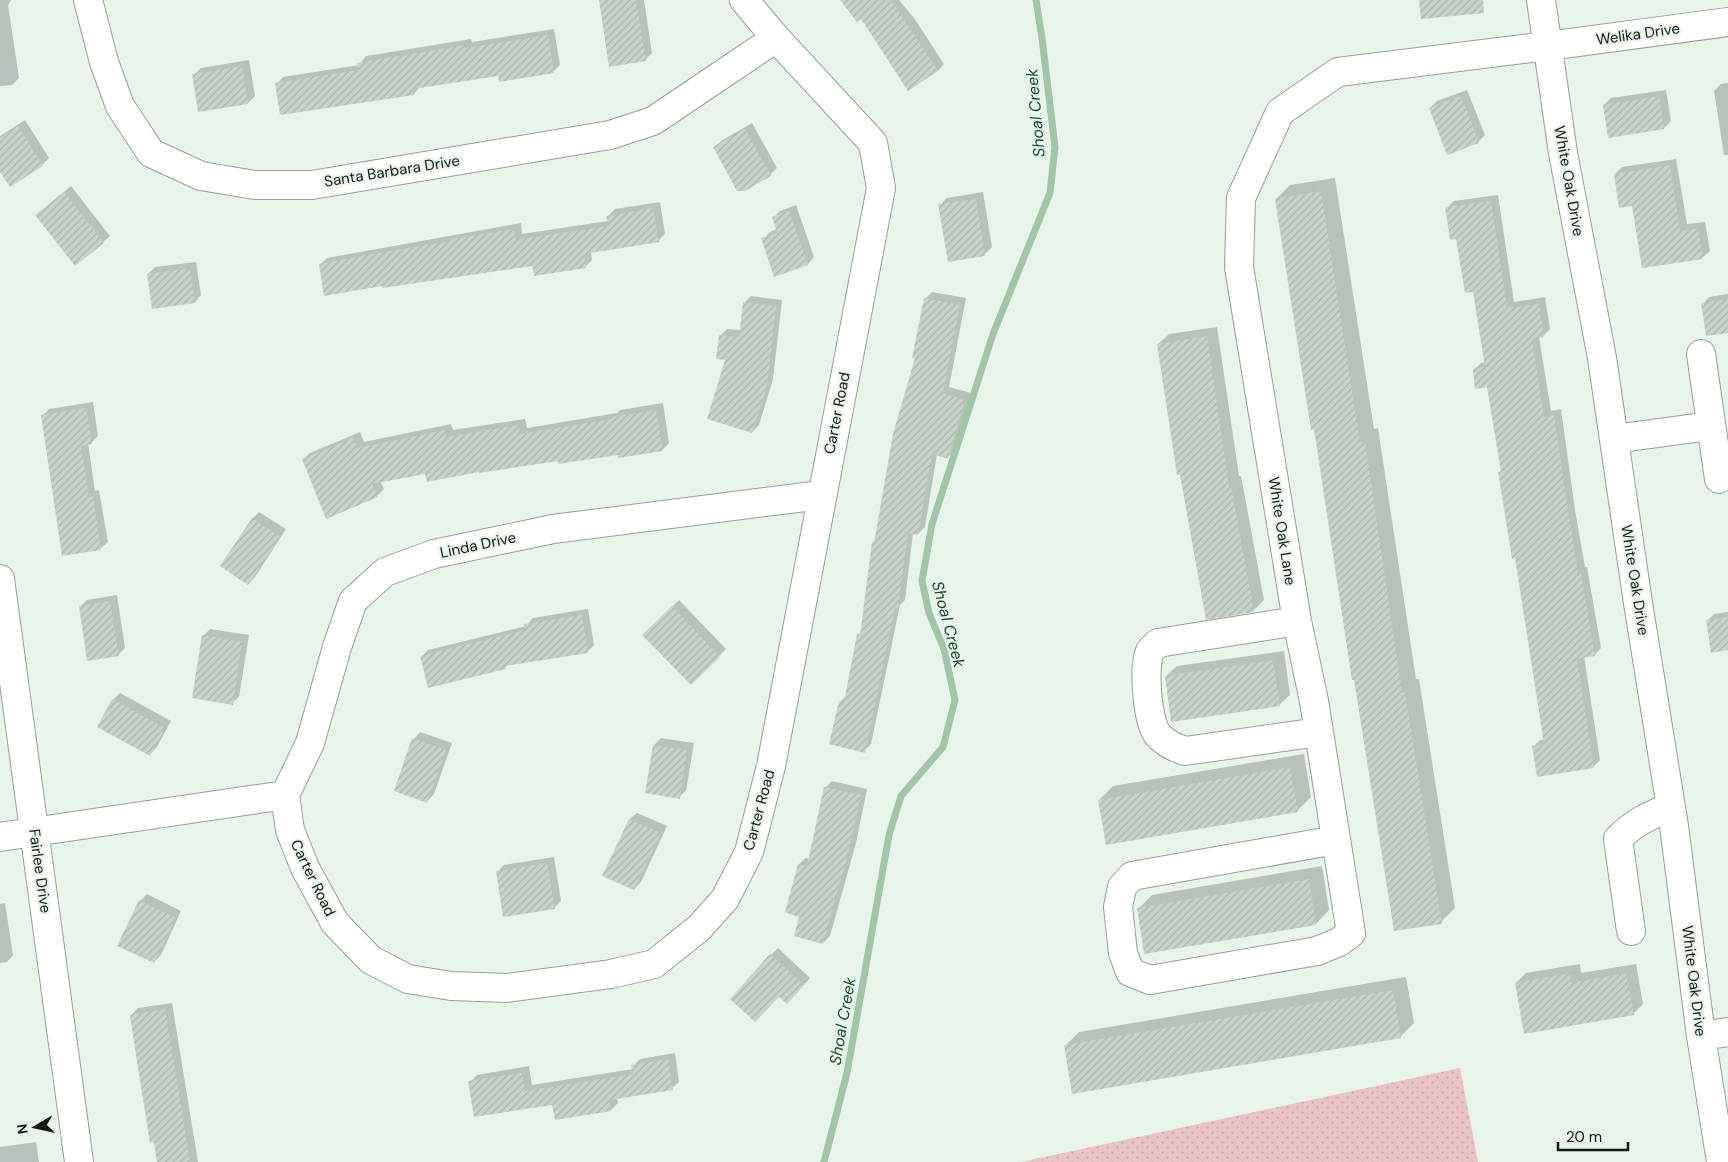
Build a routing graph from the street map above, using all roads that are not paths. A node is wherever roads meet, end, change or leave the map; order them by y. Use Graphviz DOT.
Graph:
graph roads {
  1 [pos="88,0"];
  2 [pos="744,0"];
  3 [pos="1541,0"];
  4 [pos="1728,22"];
  5 [pos="776,38"];
  6 [pos="1548,46"];
  7 [pos="1271,132"];
  8 [pos="1701,354"];
  9 [pos="1710,426"];
  10 [pos="1614,440"];
  11 [pos="1718,479"];
  12 [pos="821,495"];
  13 [pos="0,579"];
  14 [pos="1297,621"];
  15 [pos="1319,732"];
  16 [pos="285,795"];
  17 [pos="1671,807"];
  18 [pos="35,832"];
  19 [pos="0,837"];
  20 [pos="1336,840"];
  21 [pos="1631,931"];
  22 [pos="1728,1032"];
  23 [pos="1701,1036"];
  24 [pos="80,1162"];
  25 [pos="1721,1162"];
  1 -- 5 [label="street, Santa Barbara Drive"];
  2 -- 5 [label="street, Carter Road"];
  3 -- 6 [label="street, White Oak Drive"];
  4 -- 6 [label="street, Welika Drive"];
  5 -- 12 [label="street, Carter Road"];
  6 -- 7 [label="street, Welika Drive"];
  6 -- 10 [label="street, White Oak Drive"];
  7 -- 14 [label="street, White Oak Lane"];
  8 -- 9 [label="street"];
  9 -- 10 [label="street"];
  9 -- 11 [label="street"];
  10 -- 17 [label="street, White Oak Drive"];
  12 -- 16 [label="street, Linda Drive"];
  12 -- 16 [label="street, Carter Road"];
  13 -- 18 [label="street, Fairlee Drive"];
  14 -- 15 [label="street, White Oak Lane"];
  14 -- 15 [label="street"];
  15 -- 20 [label="street, White Oak Lane"];
  16 -- 18 [label="street"];
  17 -- 21 [label="street"];
  17 -- 23 [label="street, White Oak Drive"];
  18 -- 19 [label="street"];
  18 -- 24 [label="street, Fairlee Drive"];
  20 -- 20 [label="street, White Oak Lane"];
  22 -- 23 [label="street"];
  23 -- 25 [label="street, White Oak Drive"];
}
